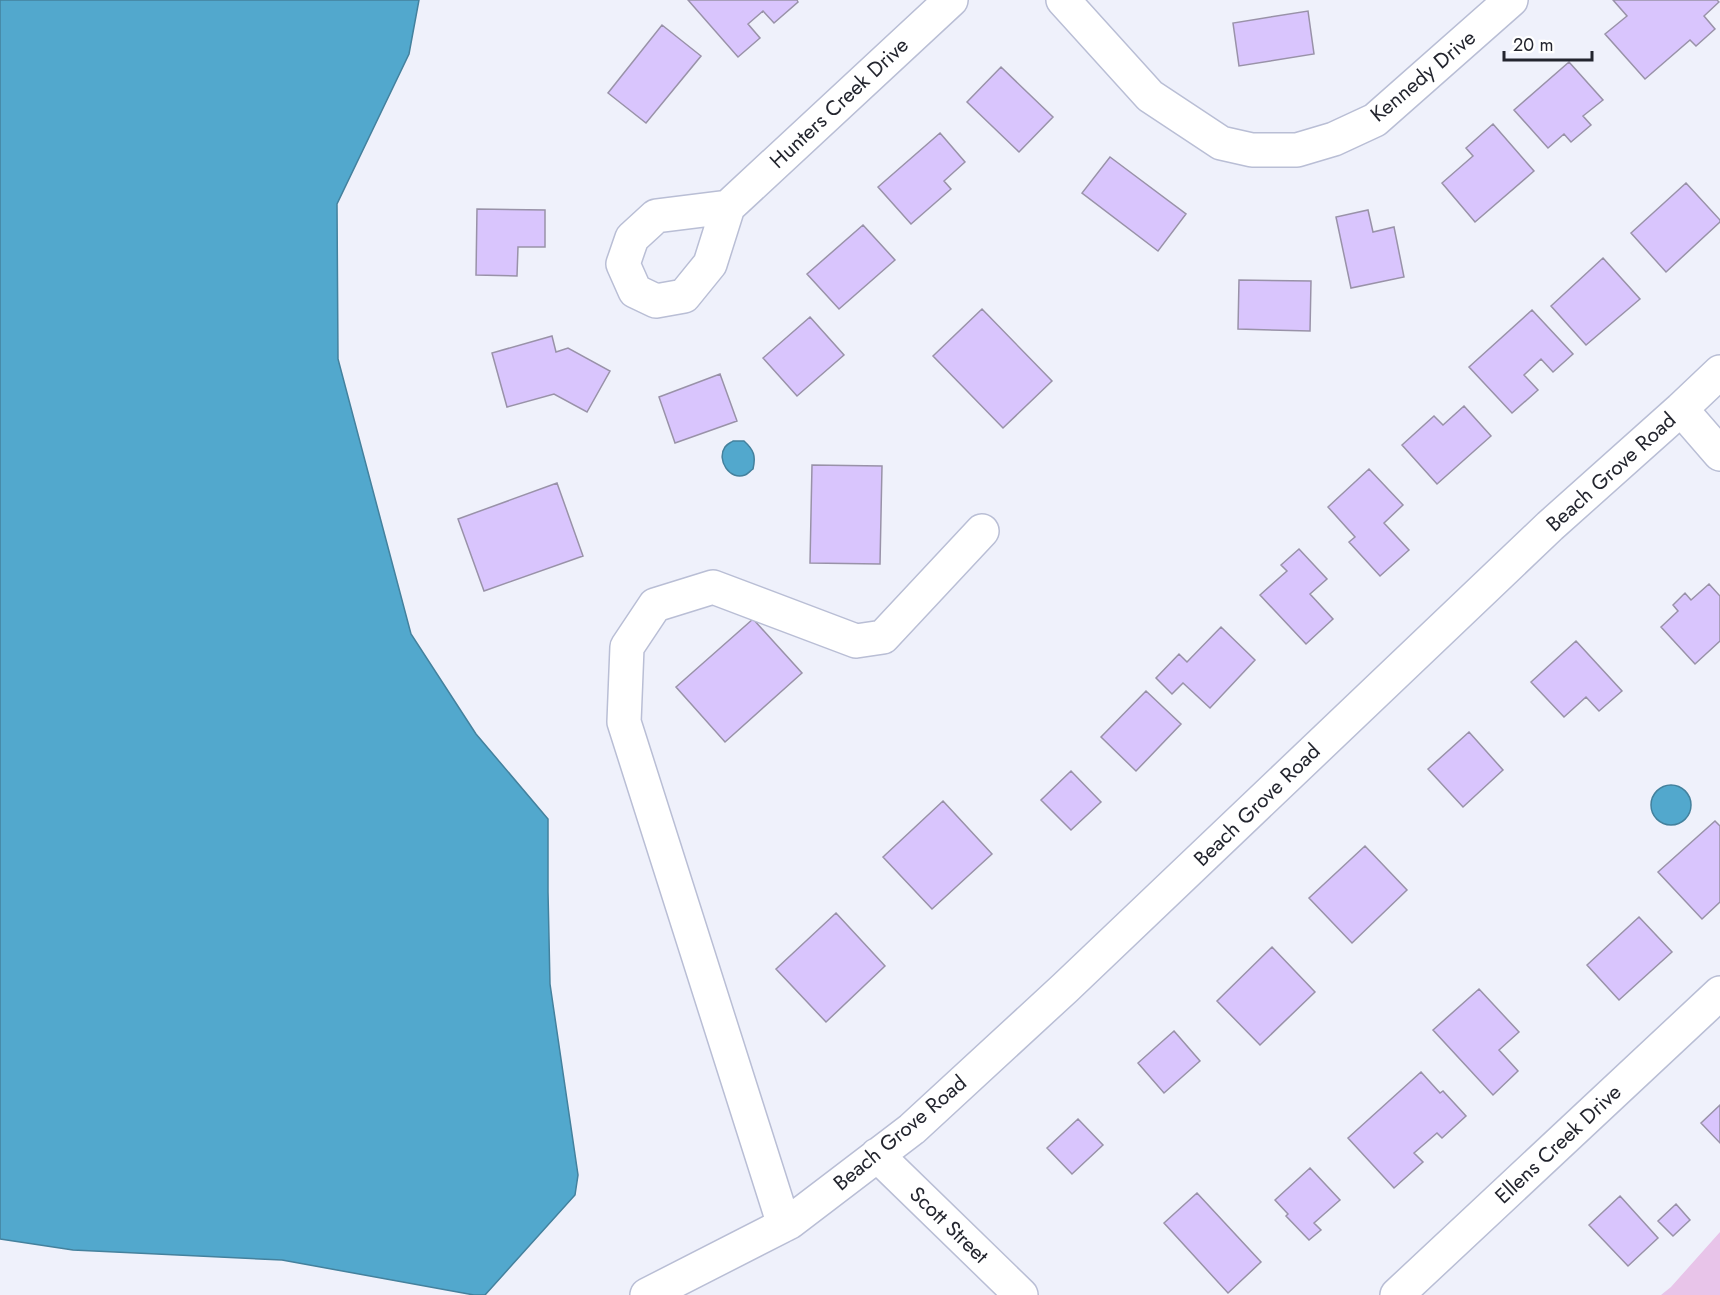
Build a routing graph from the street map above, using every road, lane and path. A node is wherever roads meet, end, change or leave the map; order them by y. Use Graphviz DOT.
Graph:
graph roads {
  1 [pos="951,0"];
  2 [pos="1063,0"];
  3 [pos="1511,0"];
  4 [pos="728,207"];
  5 [pos="1720,372"];
  6 [pos="1681,409"];
  7 [pos="1720,454"];
  8 [pos="982,531"];
  9 [pos="1720,993"];
  10 [pos="877,1155"];
  11 [pos="784,1225"];
  12 [pos="647,1295"];
  13 [pos="1021,1295"];
  14 [pos="1397,1295"];
  1 -- 4 [label="street, Hunters Creek Drive"];
  2 -- 3 [label="street, Kennedy Drive"];
  5 -- 6 [label="street, Beach Grove Road"];
  6 -- 7 [label="street"];
  6 -- 10 [label="street, Beach Grove Road"];
  8 -- 11 [label="street"];
  9 -- 14 [label="street, Ellens Creek Drive"];
  10 -- 11 [label="street, Beach Grove Road"];
  10 -- 13 [label="street, Scott Street"];
  11 -- 12 [label="street, Beach Grove Road"];
}
